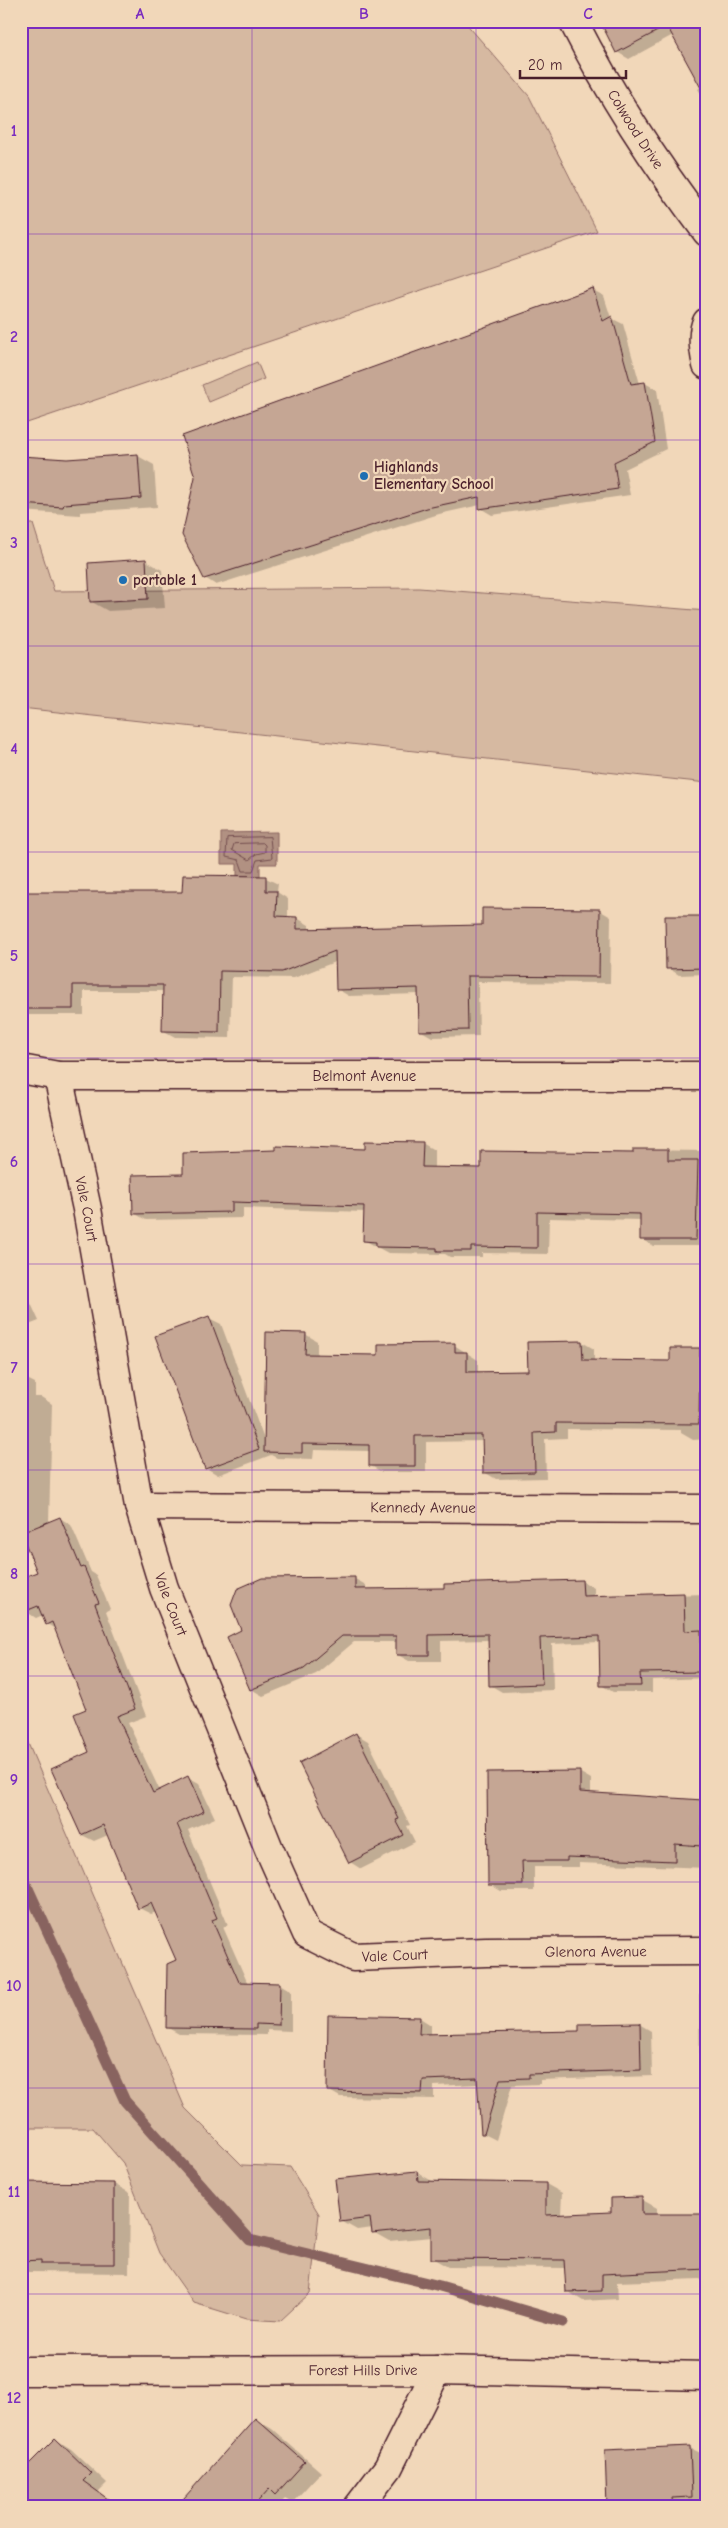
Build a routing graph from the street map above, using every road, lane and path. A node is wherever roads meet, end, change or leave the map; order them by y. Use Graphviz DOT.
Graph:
graph roads {
  1 [pos="573,21"];
  2 [pos="707,232"];
  3 [pos="707,322"];
  4 [pos="707,365"];
  5 [pos="21,1069"];
  6 [pos="58,1076"];
  7 [pos="707,1076"];
  8 [pos="139,1506"];
  9 [pos="707,1509"];
  10 [pos="707,1951"];
  11 [pos="486,1952"];
  12 [pos="437,2370"];
  13 [pos="21,2371"];
  14 [pos="707,2376"];
  15 [pos="358,2507"];
  1 -- 2 [label="street, Colwood Drive"];
  3 -- 4 [label="street"];
  5 -- 6 [label="street, Belmont Avenue"];
  6 -- 7 [label="street, Belmont Avenue"];
  6 -- 8 [label="street, Vale Court"];
  8 -- 9 [label="street, Kennedy Avenue"];
  8 -- 11 [label="street, Vale Court"];
  10 -- 11 [label="street, Glenora Avenue"];
  12 -- 13 [label="street, Forest Hills Drive"];
  12 -- 14 [label="street, Forest Hills Drive"];
  12 -- 15 [label="street"];
}
